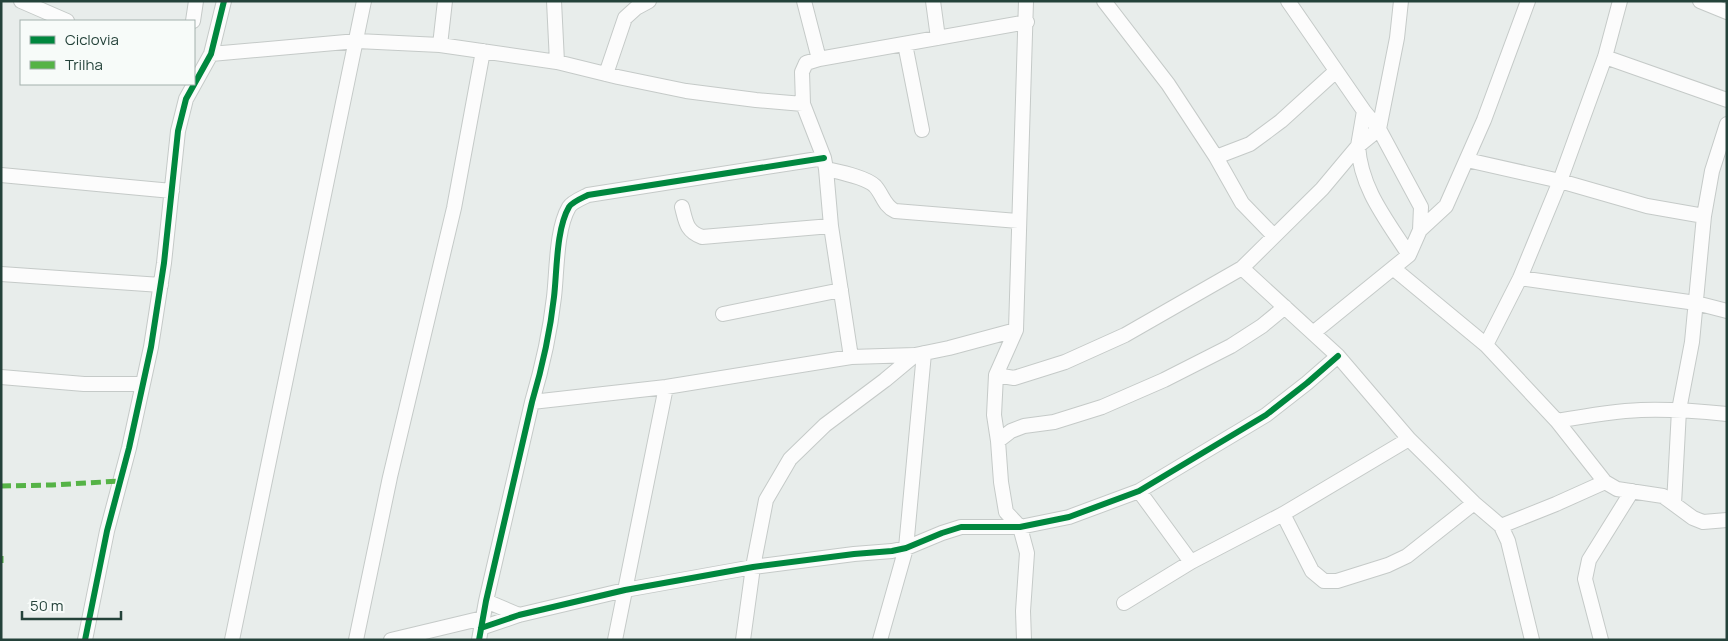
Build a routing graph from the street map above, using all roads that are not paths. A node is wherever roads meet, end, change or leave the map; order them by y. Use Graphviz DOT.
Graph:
graph roads {
  1 [pos="21,1"];
  2 [pos="196,1"];
  3 [pos="224,1"];
  4 [pos="364,1"];
  5 [pos="445,1"];
  6 [pos="554,1"];
  7 [pos="649,1"];
  8 [pos="804,1"];
  9 [pos="933,1"];
  10 [pos="1026,1"];
  11 [pos="1104,1"];
  12 [pos="1288,1"];
  13 [pos="1401,1"];
  14 [pos="1528,1"];
  15 [pos="1620,1"];
  16 [pos="1700,1"];
  17 [pos="1727,12"];
  18 [pos="65,20"];
  19 [pos="193,20"];
  20 [pos="1026,22"];
  21 [pos="938,38"];
  22 [pos="357,41"];
  23 [pos="905,44"];
  24 [pos="440,45"];
  25 [pos="483,51"];
  26 [pos="211,54"];
  27 [pos="1605,57"];
  28 [pos="819,60"];
  29 [pos="557,62"];
  30 [pos="1336,71"];
  31 [pos="606,74"];
  32 [pos="195,82"];
  33 [pos="193,85"];
  34 [pos="1727,100"];
  35 [pos="803,104"];
  36 [pos="1364,111"];
  37 [pos="1727,124"];
  38 [pos="1378,129"];
  39 [pos="922,130"];
  40 [pos="1358,146"];
  41 [pos="1216,157"];
  42 [pos="1467,160"];
  43 [pos="825,163"];
  44 [pos="1,175"];
  45 [pos="1560,181"];
  46 [pos="172,191"];
  47 [pos="682,207"];
  48 [pos="1704,216"];
  49 [pos="1019,221"];
  50 [pos="831,226"];
  51 [pos="1420,230"];
  52 [pos="1274,236"];
  53 [pos="1409,255"];
  54 [pos="1242,268"];
  55 [pos="1393,268"];
  56 [pos="1,274"];
  57 [pos="1520,278"];
  58 [pos="160,285"];
  59 [pos="841,290"];
  60 [pos="1696,303"];
  61 [pos="1285,307"];
  62 [pos="1727,311"];
  63 [pos="723,314"];
  64 [pos="1016,330"];
  65 [pos="1313,333"];
  66 [pos="1486,345"];
  67 [pos="920,354"];
  68 [pos="1338,356"];
  69 [pos="851,357"];
  70 [pos="996,375"];
  71 [pos="1,377"];
  72 [pos="143,384"];
  73 [pos="666,386"];
  74 [pos="532,402"];
  75 [pos="1679,410"];
  76 [pos="1727,414"];
  77 [pos="1556,421"];
  78 [pos="1409,440"];
  79 [pos="998,441"];
  80 [pos="1605,482"];
  81 [pos="1139,491"];
  82 [pos="1632,491"];
  83 [pos="1474,503"];
  84 [pos="1674,504"];
  85 [pos="1283,514"];
  86 [pos="1727,520"];
  87 [pos="1501,526"];
  88 [pos="1020,528"];
  89 [pos="906,548"];
  90 [pos="1191,562"];
  91 [pos="753,567"];
  92 [pos="626,590"];
  93 [pos="486,601"];
  94 [pos="1124,603"];
  95 [pos="519,615"];
  96 [pos="481,629"];
  97 [pos="85,640"];
  98 [pos="232,640"];
  99 [pos="356,640"];
  100 [pos="392,640"];
  101 [pos="614,640"];
  102 [pos="743,640"];
  103 [pos="880,640"];
  104 [pos="1024,640"];
  105 [pos="1532,640"];
  106 [pos="1602,640"];
  1 -- 18 [label="street"];
  2 -- 19 [label="street"];
  3 -- 26 [label="street"];
  4 -- 22 [label="street"];
  5 -- 24 [label="street"];
  6 -- 29 [label="street"];
  7 -- 31 [label="street"];
  8 -- 28 [label="street"];
  9 -- 21 [label="street"];
  10 -- 20 [label="street"];
  11 -- 41 [label="street"];
  12 -- 30 [label="street"];
  13 -- 38 [label="street"];
  14 -- 42 [label="street"];
  15 -- 27 [label="street"];
  16 -- 17 [label="street"];
  20 -- 21 [label="street"];
  20 -- 49 [label="street"];
  21 -- 23 [label="street"];
  22 -- 24 [label="street"];
  22 -- 26 [label="street"];
  22 -- 98 [label="street"];
  23 -- 28 [label="street"];
  23 -- 39 [label="street"];
  24 -- 25 [label="street"];
  25 -- 29 [label="street"];
  25 -- 99 [label="street"];
  26 -- 32 [label="street"];
  27 -- 34 [label="street"];
  27 -- 45 [label="street"];
  28 -- 35 [label="street"];
  29 -- 31 [label="street"];
  30 -- 36 [label="street"];
  30 -- 41 [label="street"];
  31 -- 35 [label="street"];
  33 -- 46 [label="street"];
  35 -- 43 [label="street"];
  36 -- 38 [label="street"];
  36 -- 40 [label="street"];
  37 -- 48 [label="street"];
  38 -- 40 [label="street"];
  38 -- 51 [label="street"];
  40 -- 52 [label="street"];
  40 -- 53 [label="street"];
  41 -- 52 [label="street"];
  42 -- 45 [label="street"];
  42 -- 51 [label="street"];
  43 -- 49 [label="street"];
  43 -- 50 [label="street"];
  43 -- 74 [label="street"];
  44 -- 46 [label="street"];
  45 -- 48 [label="street"];
  45 -- 57 [label="street"];
  46 -- 58 [label="street"];
  47 -- 50 [label="street"];
  48 -- 60 [label="street"];
  49 -- 64 [label="street"];
  50 -- 59 [label="street"];
  51 -- 53 [label="street"];
  52 -- 54 [label="street"];
  53 -- 55 [label="street"];
  54 -- 61 [label="street"];
  54 -- 70 [label="street"];
  55 -- 65 [label="street"];
  55 -- 66 [label="street"];
  56 -- 58 [label="street"];
  57 -- 60 [label="street"];
  57 -- 66 [label="street"];
  58 -- 72 [label="street"];
  59 -- 63 [label="street"];
  59 -- 69 [label="street"];
  60 -- 62 [label="street"];
  60 -- 75 [label="street"];
  61 -- 65 [label="street"];
  61 -- 79 [label="street"];
  64 -- 67 [label="street"];
  64 -- 70 [label="street"];
  65 -- 68 [label="street"];
  66 -- 77 [label="street"];
  67 -- 69 [label="street"];
  67 -- 89 [label="street"];
  67 -- 91 [label="street"];
  68 -- 78 [label="street"];
  68 -- 81 [label="street"];
  69 -- 73 [label="street"];
  70 -- 79 [label="street"];
  71 -- 72 [label="street"];
  72 -- 97 [label="street"];
  73 -- 74 [label="street"];
  73 -- 92 [label="street"];
  74 -- 93 [label="street"];
  75 -- 76 [label="street"];
  75 -- 77 [label="street"];
  75 -- 84 [label="street"];
  77 -- 80 [label="street"];
  78 -- 83 [label="street"];
  78 -- 85 [label="street"];
  79 -- 88 [label="street"];
  80 -- 82 [label="street"];
  80 -- 87 [label="street"];
  81 -- 88 [label="street"];
  81 -- 90 [label="street"];
  82 -- 84 [label="street"];
  82 -- 106 [label="street"];
  83 -- 85 [label="street"];
  83 -- 87 [label="street"];
  84 -- 86 [label="street"];
  85 -- 90 [label="street"];
  87 -- 105 [label="street"];
  88 -- 89 [label="street"];
  88 -- 104 [label="street"];
  89 -- 91 [label="street"];
  89 -- 103 [label="street"];
  90 -- 94 [label="street"];
  91 -- 92 [label="street"];
  91 -- 102 [label="street"];
  92 -- 95 [label="street"];
  92 -- 101 [label="street"];
  93 -- 95 [label="street"];
  93 -- 96 [label="street"];
  95 -- 96 [label="street"];
  96 -- 100 [label="street"];
}
